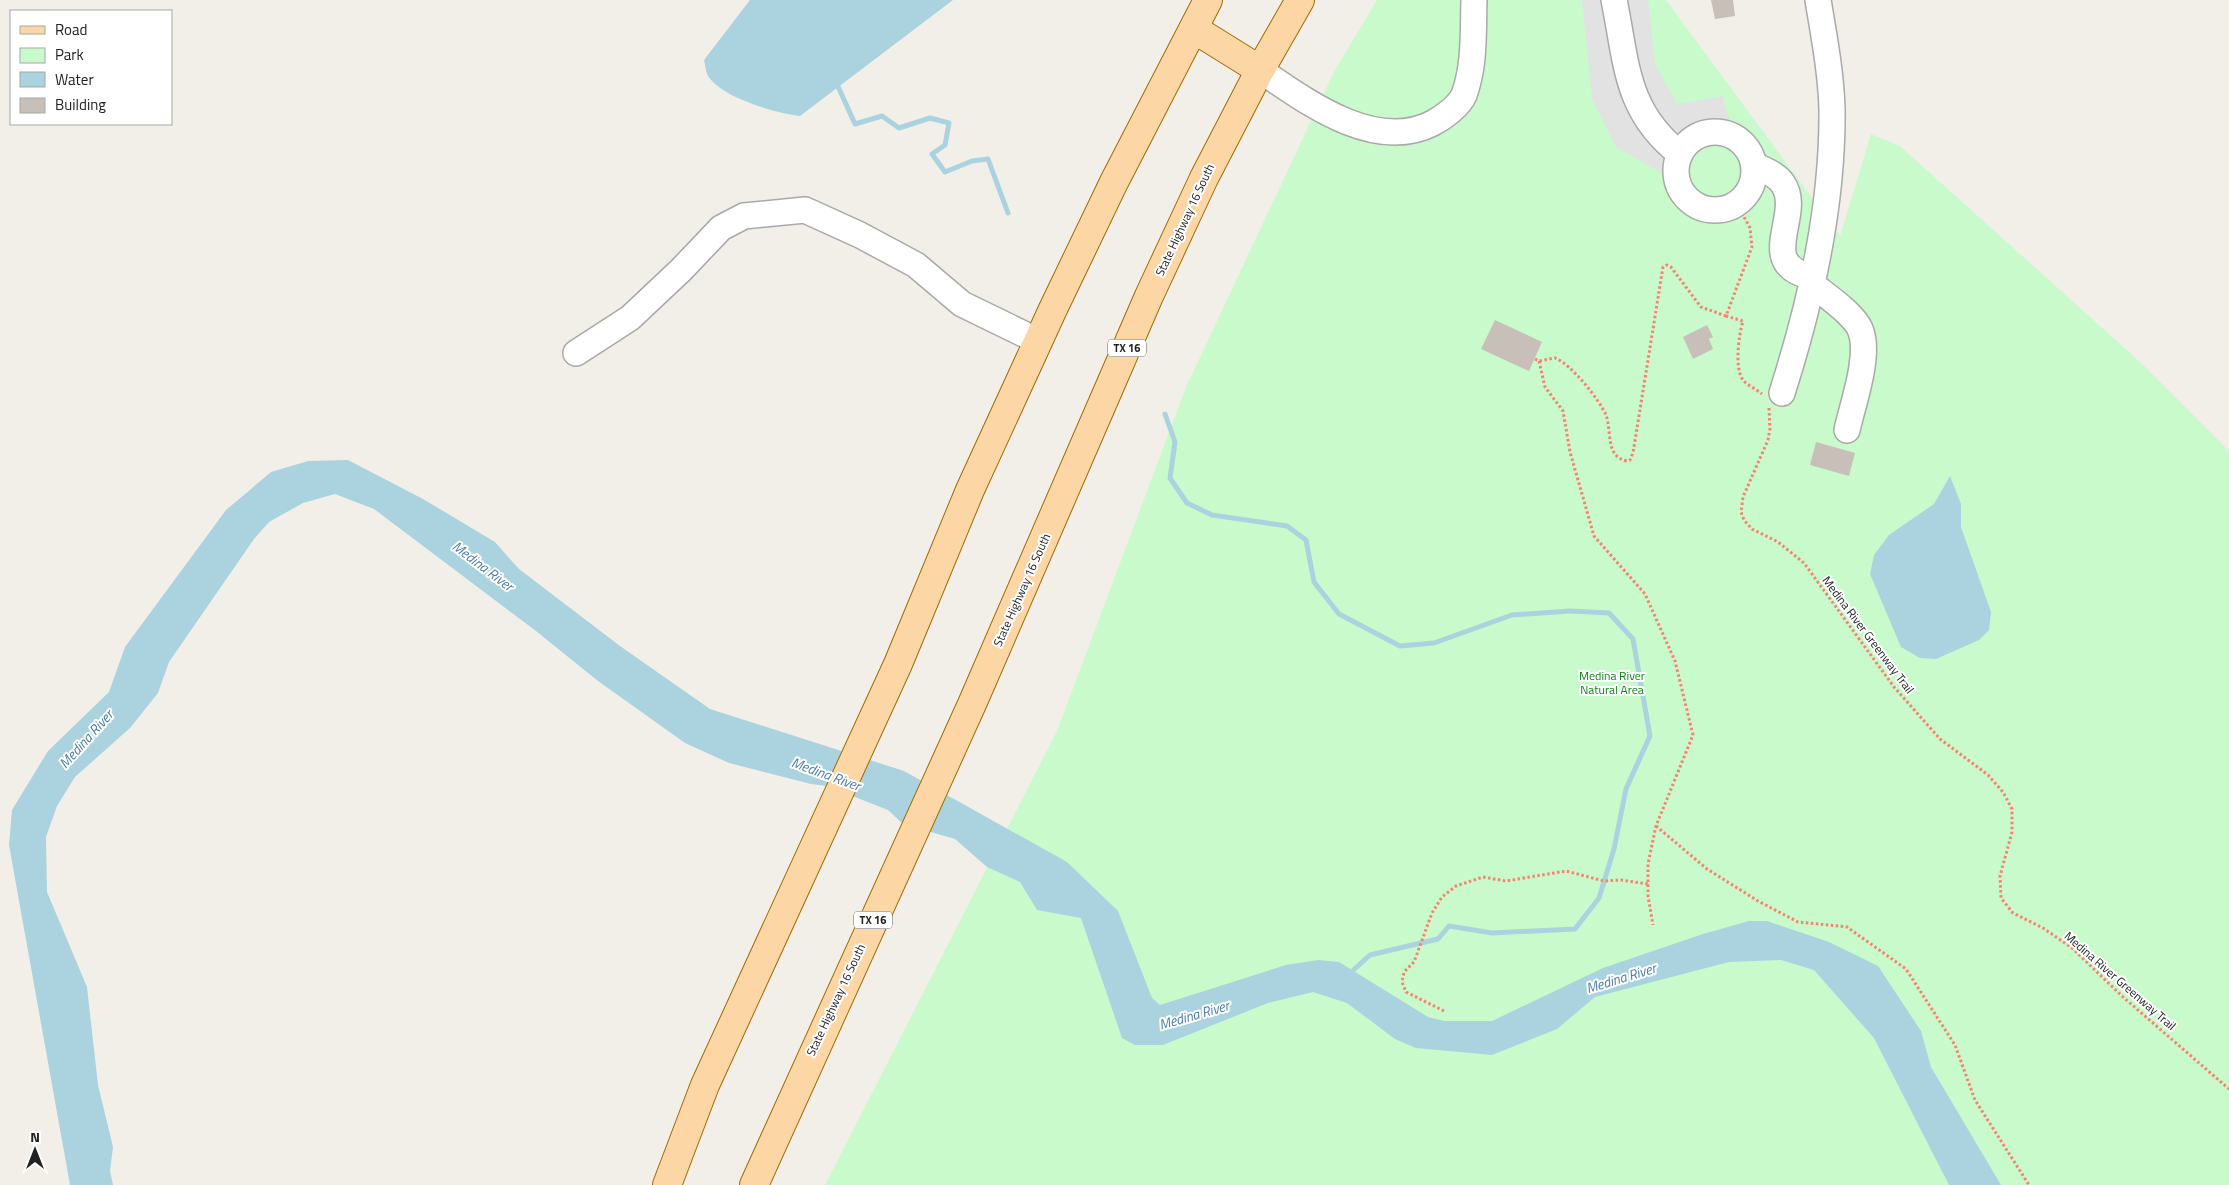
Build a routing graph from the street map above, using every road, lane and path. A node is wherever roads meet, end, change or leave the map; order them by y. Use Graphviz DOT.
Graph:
graph roads {
  1 [pos="1208,0"];
  2 [pos="1300,0"];
  3 [pos="1474,0"];
  4 [pos="1614,0"];
  5 [pos="1818,0"];
  6 [pos="1194,29"];
  7 [pos="1260,70"];
  8 [pos="1680,154"];
  9 [pos="1754,165"];
  10 [pos="1737,204"];
  11 [pos="1813,280"];
  12 [pos="1726,316"];
  13 [pos="1038,341"];
  14 [pos="576,353"];
  15 [pos="1535,359"];
  16 [pos="1539,361"];
  17 [pos="1772,399"];
  18 [pos="1847,430"];
  19 [pos="1656,826"];
  20 [pos="1648,884"];
  21 [pos="1653,925"];
  22 [pos="1444,1011"];
  23 [pos="2229,1089"];
  24 [pos="667,1185"];
  25 [pos="754,1185"];
  26 [pos="2029,1185"];
  1 -- 6 [label="main road"];
  2 -- 7 [label="main road, State Highway 16 South / TX 16"];
  3 -- 7 [label="lane"];
  4 -- 8 [label="lane"];
  5 -- 11 [label="lane"];
  6 -- 7 [label="main road"];
  6 -- 13 [label="main road"];
  7 -- 25 [label="main road, State Highway 16 South / TX 16"];
  8 -- 9 [label="lane"];
  8 -- 10 [label="lane"];
  9 -- 10 [label="lane"];
  9 -- 11 [label="lane"];
  10 -- 12 [label="path"];
  11 -- 17 [label="lane"];
  11 -- 18 [label="lane"];
  12 -- 16 [label="path"];
  12 -- 17 [label="path"];
  13 -- 14 [label="lane"];
  13 -- 24 [label="main road"];
  15 -- 16 [label="path"];
  16 -- 19 [label="path"];
  17 -- 23 [label="path, Medina River Greenway Trail"];
  19 -- 20 [label="path"];
  19 -- 26 [label="path"];
  20 -- 21 [label="path"];
  20 -- 22 [label="path"];
}
